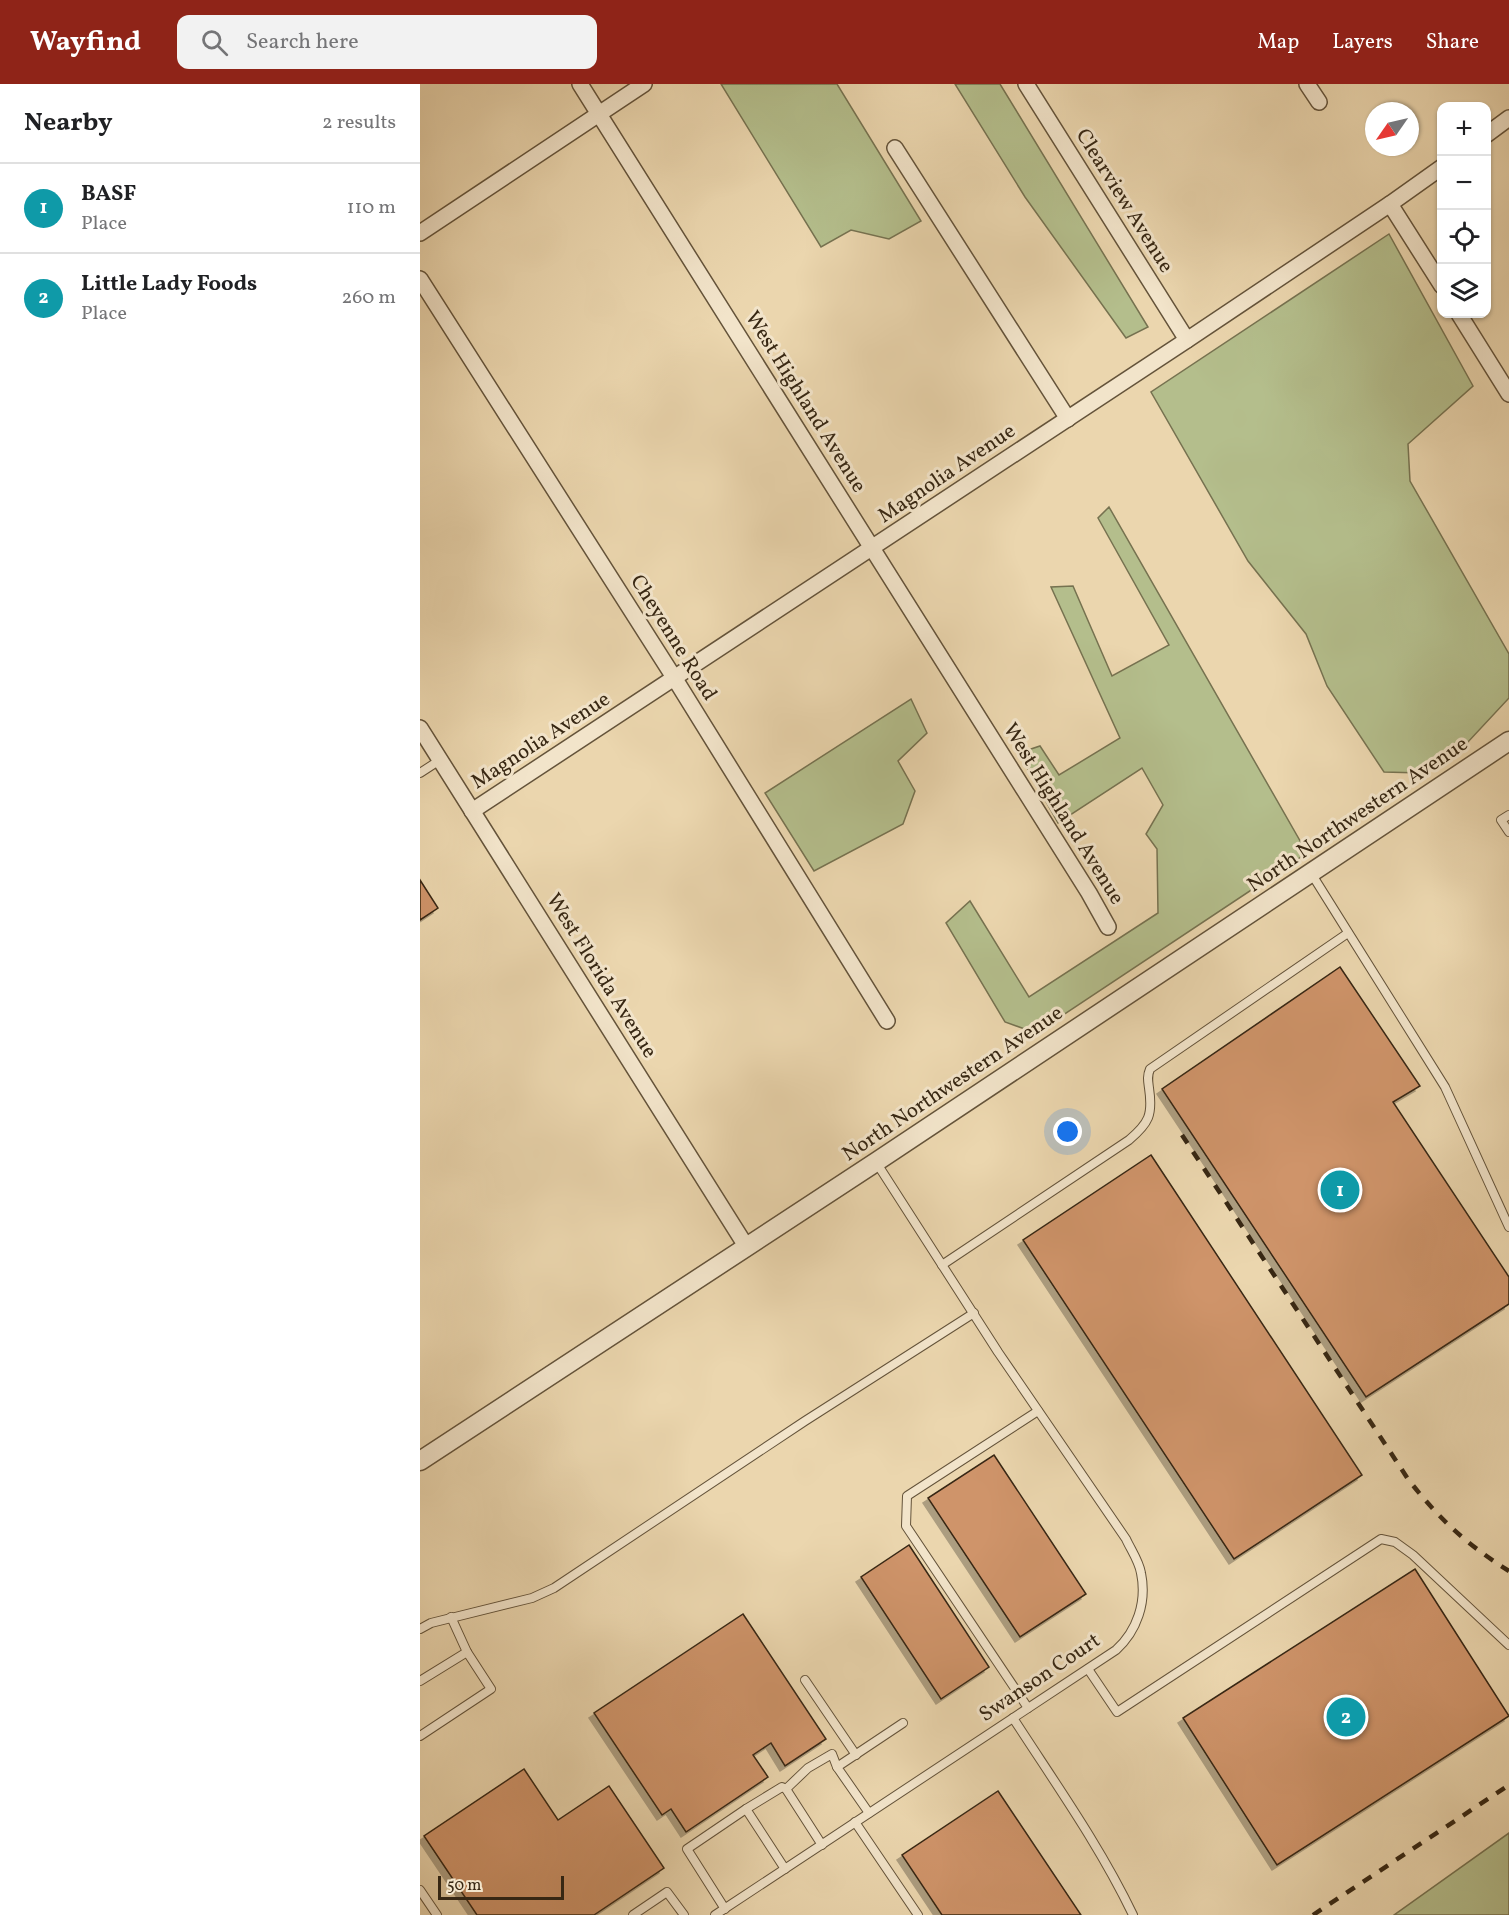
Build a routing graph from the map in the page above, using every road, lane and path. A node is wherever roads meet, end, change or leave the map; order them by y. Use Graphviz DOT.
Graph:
graph roads {
  1 [pos="580,84"];
  2 [pos="644,84"];
  3 [pos="1026,84"];
  4 [pos="1307,84"];
  5 [pos="1318,102"];
  6 [pos="599,114"];
  7 [pos="1509,118"];
  8 [pos="1491,131"];
  9 [pos="895,148"];
  10 [pos="1437,171"];
  11 [pos="1390,204"];
  12 [pos="420,233"];
  13 [pos="1437,278"];
  14 [pos="420,279"];
  15 [pos="1462,318"];
  16 [pos="1187,340"];
  17 [pos="1509,394"];
  18 [pos="1068,419"];
  19 [pos="873,548"];
  20 [pos="675,679"];
  21 [pos="420,728"];
  22 [pos="1509,741"];
  23 [pos="440,760"];
  24 [pos="420,773"];
  25 [pos="472,811"];
  26 [pos="1509,815"];
  27 [pos="1509,832"];
  28 [pos="1311,873"];
  29 [pos="1108,927"];
  30 [pos="1348,933"];
  31 [pos="887,1021"];
  32 [pos="876,1162"];
  33 [pos="1509,1227"];
  34 [pos="746,1246"];
  35 [pos="942,1265"];
  36 [pos="974,1313"];
  37 [pos="1038,1411"];
  38 [pos="420,1461"];
  39 [pos="451,1617"];
  40 [pos="420,1629"];
  41 [pos="1509,1645"];
  42 [pos="467,1652"];
  43 [pos="1088,1669"];
  44 [pos="805,1680"];
  45 [pos="420,1681"];
  46 [pos="1028,1708"];
  47 [pos="1013,1718"];
  48 [pos="903,1724"];
  49 [pos="420,1736"];
  50 [pos="856,1755"];
  51 [pos="837,1767"];
  52 [pos="786,1790"];
  53 [pos="746,1809"];
  54 [pos="869,1813"];
  55 [pos="855,1822"];
  56 [pos="822,1845"];
  57 [pos="785,1869"];
  58 [pos="420,1890"];
  59 [pos="724,1909"];
  60 [pos="437,1915"];
  61 [pos="633,1915"];
  62 [pos="684,1915"];
  63 [pos="716,1915"];
  64 [pos="918,1915"];
  65 [pos="1133,1915"];
  1 -- 6 [label="street, West Highland Avenue"];
  2 -- 6 [label="street"];
  3 -- 16 [label="street, Clearview Avenue"];
  4 -- 5 [label="street"];
  6 -- 12 [label="street"];
  6 -- 19 [label="street, West Highland Avenue"];
  7 -- 8 [label="street"];
  9 -- 18 [label="street"];
  10 -- 11 [label="street, Magnolia Avenue"];
  11 -- 13 [label="street"];
  11 -- 16 [label="street, Magnolia Avenue"];
  14 -- 20 [label="street, Cheyenne Road"];
  15 -- 17 [label="street"];
  16 -- 18 [label="street, Magnolia Avenue"];
  18 -- 19 [label="street, Magnolia Avenue"];
  19 -- 20 [label="street, Magnolia Avenue"];
  19 -- 29 [label="street, West Highland Avenue"];
  20 -- 25 [label="street, Magnolia Avenue"];
  20 -- 31 [label="street, Cheyenne Road"];
  21 -- 23 [label="street, West Florida Avenue"];
  22 -- 28 [label="street, North Northwestern Avenue"];
  23 -- 24 [label="lane"];
  23 -- 25 [label="street, West Florida Avenue"];
  25 -- 34 [label="street, West Florida Avenue"];
  26 -- 27 [label="lane"];
  28 -- 30 [label="lane"];
  28 -- 32 [label="street, North Northwestern Avenue"];
  30 -- 33 [label="lane"];
  30 -- 35 [label="lane"];
  32 -- 34 [label="street, North Northwestern Avenue"];
  32 -- 35 [label="lane, Swanson Court"];
  34 -- 38 [label="street, North Northwestern Avenue"];
  35 -- 36 [label="lane, Swanson Court"];
  36 -- 37 [label="lane, Swanson Court"];
  36 -- 39 [label="lane"];
  37 -- 43 [label="lane, Swanson Court"];
  37 -- 46 [label="lane"];
  39 -- 40 [label="lane"];
  39 -- 42 [label="lane"];
  41 -- 43 [label="lane"];
  42 -- 45 [label="lane"];
  42 -- 49 [label="lane"];
  43 -- 46 [label="lane, Swanson Court"];
  44 -- 50 [label="lane"];
  46 -- 47 [label="lane, Swanson Court"];
  47 -- 54 [label="lane, Swanson Court"];
  47 -- 65 [label="lane"];
  48 -- 50 [label="lane"];
  50 -- 51 [label="lane"];
  51 -- 52 [label="lane"];
  51 -- 54 [label="lane"];
  52 -- 53 [label="lane"];
  52 -- 56 [label="lane"];
  53 -- 57 [label="lane"];
  53 -- 59 [label="lane"];
  54 -- 55 [label="lane, Swanson Court"];
  55 -- 56 [label="lane, Swanson Court"];
  55 -- 64 [label="lane"];
  56 -- 57 [label="lane, Swanson Court"];
  57 -- 59 [label="lane, Swanson Court"];
  58 -- 60 [label="lane"];
  59 -- 63 [label="lane, Swanson Court"];
  61 -- 62 [label="lane"];
}
